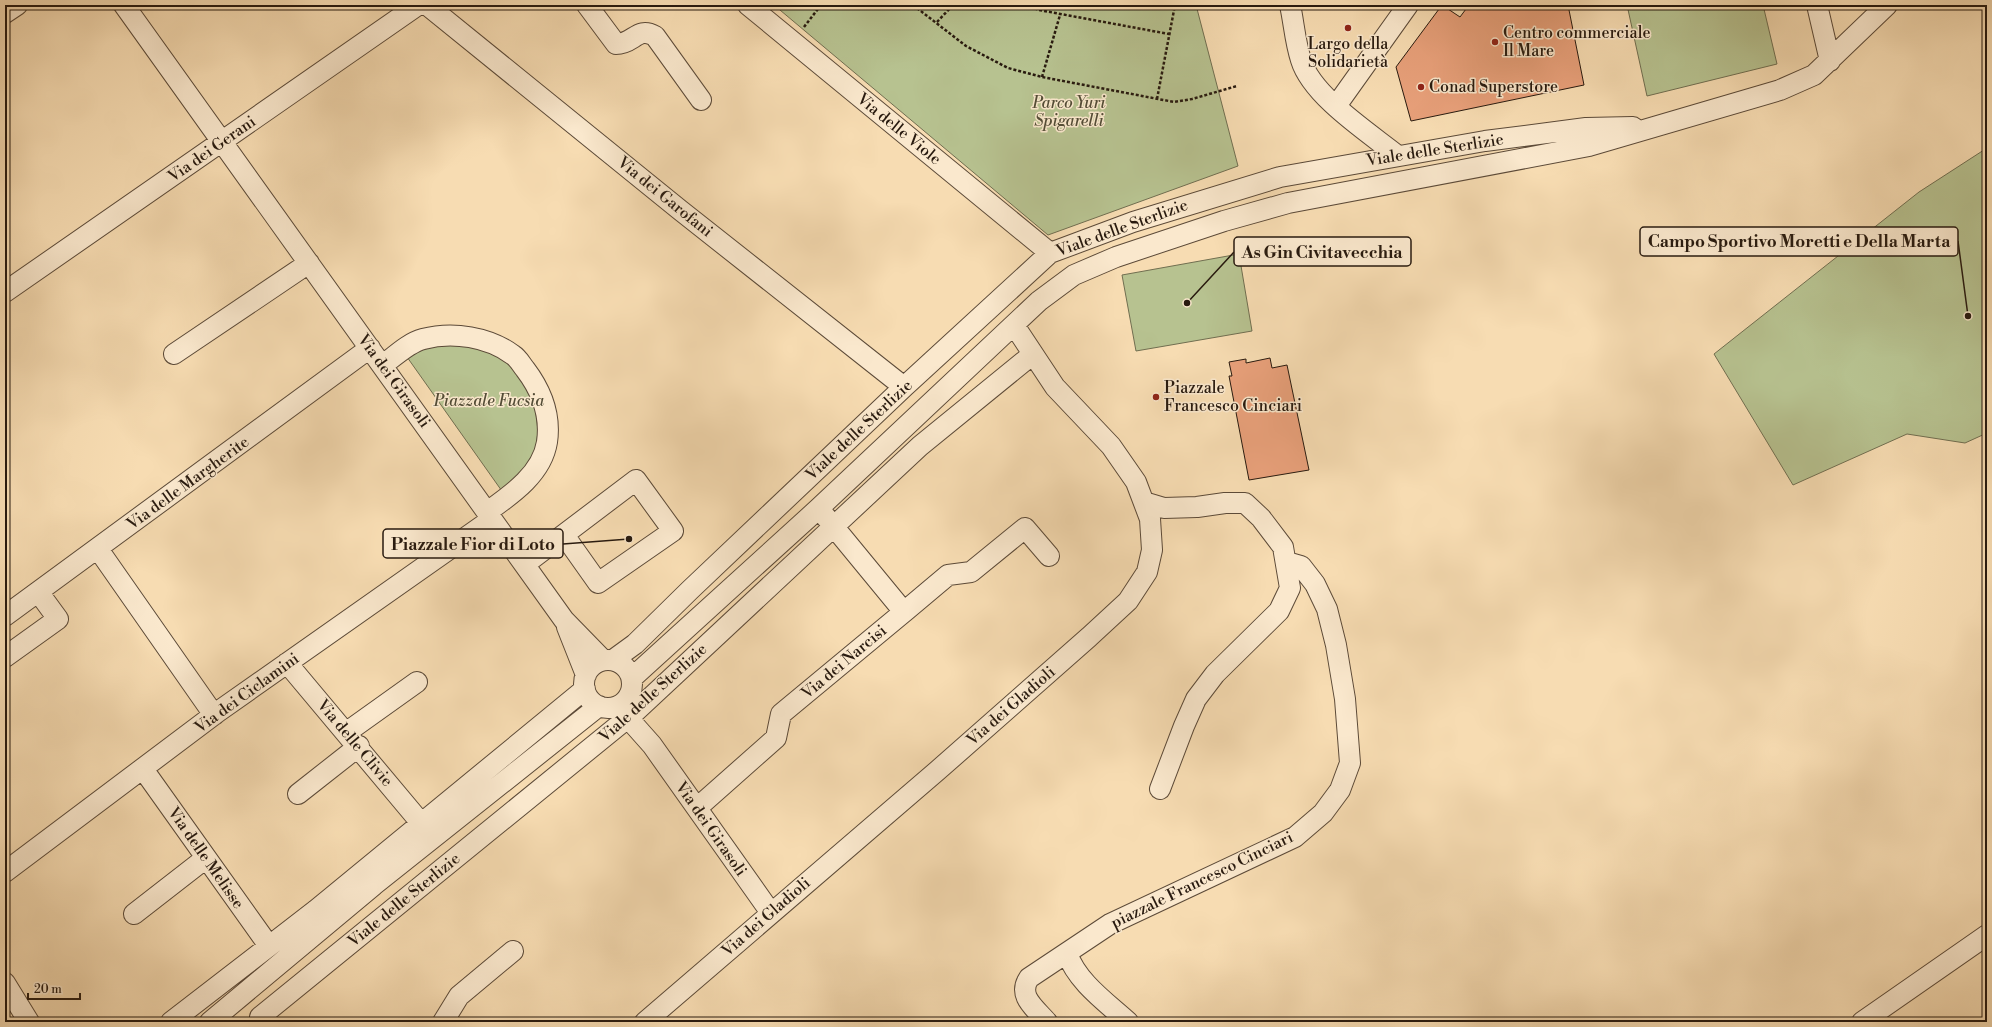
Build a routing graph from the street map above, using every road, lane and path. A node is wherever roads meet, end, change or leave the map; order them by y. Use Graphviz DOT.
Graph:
graph roads {
  1 [pos="17,5"];
  2 [pos="124,5"];
  3 [pos="418,5"];
  4 [pos="427,5"];
  5 [pos="587,5"];
  6 [pos="748,5"];
  7 [pos="821,5"];
  8 [pos="914,5"];
  9 [pos="953,5"];
  10 [pos="1025,5"];
  11 [pos="1175,5"];
  12 [pos="1290,5"];
  13 [pos="1408,5"];
  14 [pos="1817,5"];
  15 [pos="1888,5"];
  16 [pos="5,13"];
  17 [pos="1060,15"];
  18 [pos="937,22"];
  19 [pos="1169,34"];
  20 [pos="793,42"];
  21 [pos="1830,61"];
  22 [pos="1042,77"];
  23 [pos="1237,86"];
  24 [pos="1157,99"];
  25 [pos="701,100"];
  26 [pos="1336,106"];
  27 [pos="1663,126"];
  28 [pos="222,142"];
  29 [pos="1398,156"];
  30 [pos="1050,253"];
  31 [pos="309,263"];
  32 [pos="5,292"];
  33 [pos="1014,325"];
  34 [pos="370,348"];
  35 [pos="174,354"];
  36 [pos="1033,354"];
  37 [pos="383,365"];
  38 [pos="904,387"];
  39 [pos="1144,502"];
  40 [pos="819,508"];
  41 [pos="490,515"];
  42 [pos="834,527"];
  43 [pos="564,535"];
  44 [pos="98,549"];
  45 [pos="1049,556"];
  46 [pos="1287,562"];
  47 [pos="525,564"];
  48 [pos="39,593"];
  49 [pos="904,612"];
  50 [pos="5,616"];
  51 [pos="564,620"];
  52 [pos="5,657"];
  53 [pos="608,660"];
  54 [pos="287,663"];
  55 [pos="417,682"];
  56 [pos="585,682"];
  57 [pos="623,703"];
  58 [pos="214,715"];
  59 [pos="353,739"];
  60 [pos="143,769"];
  61 [pos="1160,789"];
  62 [pos="298,794"];
  63 [pos="697,808"];
  64 [pos="421,823"];
  65 [pos="206,858"];
  66 [pos="5,872"];
  67 [pos="771,913"];
  68 [pos="134,914"];
  69 [pos="1987,935"];
  70 [pos="269,946"];
  71 [pos="513,951"];
  72 [pos="1067,953"];
  73 [pos="5,983"];
  74 [pos="241,995"];
  75 [pos="262,1019"];
  76 [pos="29,1022"];
  77 [pos="171,1022"];
  78 [pos="210,1022"];
  79 [pos="443,1022"];
  80 [pos="645,1022"];
  81 [pos="1047,1022"];
  82 [pos="1128,1022"];
  83 [pos="1862,1022"];
  1 -- 16 [label="street"];
  2 -- 28 [label="street, Via dei Girasoli"];
  3 -- 28 [label="street, Via dei Gerani"];
  4 -- 38 [label="street, Via dei Garofani"];
  5 -- 25 [label="street"];
  6 -- 20 [label="street, Via delle Viole"];
  7 -- 20 [label="path"];
  8 -- 18 [label="path"];
  9 -- 18 [label="path"];
  10 -- 17 [label="path"];
  11 -- 19 [label="path"];
  12 -- 26 [label="street"];
  13 -- 26 [label="street"];
  14 -- 21 [label="street"];
  15 -- 21 [label="street, Viale delle Sterlizie"];
  17 -- 19 [label="path"];
  17 -- 22 [label="path"];
  18 -- 22 [label="path"];
  19 -- 24 [label="path"];
  20 -- 30 [label="street, Via delle Viole"];
  21 -- 27 [label="street, Viale delle Sterlizie"];
  22 -- 24 [label="path"];
  23 -- 24 [label="path"];
  26 -- 29 [label="street"];
  27 -- 29 [label="street, Viale delle Sterlizie"];
  27 -- 33 [label="street, Viale delle Sterlizie"];
  28 -- 31 [label="street, Via dei Girasoli"];
  28 -- 32 [label="street, Via dei Gerani"];
  29 -- 30 [label="street, Viale delle Sterlizie"];
  30 -- 38 [label="street, Viale delle Sterlizie"];
  31 -- 34 [label="street, Via dei Girasoli"];
  31 -- 35 [label="street"];
  33 -- 36 [label="street, Via dei Gladioli"];
  33 -- 40 [label="street, Viale delle Sterlizie"];
  34 -- 37 [label="street, Via dei Girasoli"];
  34 -- 44 [label="street, Via delle Margherite"];
  36 -- 39 [label="street, Via dei Gladioli"];
  36 -- 42 [label="street, Viale delle Sterlizie"];
  37 -- 41 [label="street, Via dei Girasoli"];
  37 -- 41 [label="street"];
  38 -- 53 [label="street, Viale delle Sterlizie"];
  39 -- 46 [label="street"];
  39 -- 67 [label="street, Via dei Gladioli"];
  40 -- 42 [label="street"];
  40 -- 57 [label="street, Viale delle Sterlizie"];
  41 -- 47 [label="street, Via dei Girasoli"];
  41 -- 54 [label="street, Via dei Ciclamini"];
  42 -- 49 [label="street"];
  42 -- 57 [label="street, Viale delle Sterlizie"];
  43 -- 43 [label="street"];
  43 -- 47 [label="street"];
  44 -- 48 [label="street, Via delle Margherite"];
  44 -- 58 [label="street"];
  45 -- 49 [label="street, Via dei Narcisi"];
  46 -- 61 [label="street"];
  46 -- 72 [label="street, piazzale Francesco Cinciari"];
  47 -- 51 [label="street, Via dei Girasoli"];
  48 -- 50 [label="street, Via delle Margherite"];
  48 -- 52 [label="street"];
  49 -- 63 [label="street, Via dei Narcisi"];
  51 -- 53 [label="street, Via dei Girasoli"];
  51 -- 56 [label="street, Via dei Girasoli"];
  53 -- 56 [label="street"];
  53 -- 57 [label="street"];
  54 -- 58 [label="street, Via dei Ciclamini"];
  54 -- 59 [label="street, Via delle Clivie"];
  55 -- 59 [label="street"];
  56 -- 57 [label="street"];
  56 -- 64 [label="street"];
  57 -- 63 [label="street, Via dei Girasoli"];
  57 -- 74 [label="street, Viale delle Sterlizie"];
  57 -- 75 [label="street, Viale delle Sterlizie"];
  58 -- 60 [label="street, Via dei Ciclamini"];
  59 -- 62 [label="street"];
  59 -- 64 [label="street, Via delle Clivie"];
  60 -- 65 [label="street, Via delle Melisse"];
  60 -- 66 [label="street, Via dei Ciclamini"];
  63 -- 67 [label="street, Via dei Girasoli"];
  64 -- 70 [label="street"];
  65 -- 68 [label="street"];
  65 -- 70 [label="street, Via delle Melisse"];
  67 -- 80 [label="street, Via dei Gladioli"];
  69 -- 83 [label="street"];
  70 -- 77 [label="street"];
  71 -- 79 [label="street"];
  72 -- 81 [label="street, piazzale Francesco Cinciari"];
  72 -- 82 [label="street"];
  73 -- 76 [label="street"];
  74 -- 75 [label="street"];
  74 -- 78 [label="street, Viale delle Sterlizie"];
}
